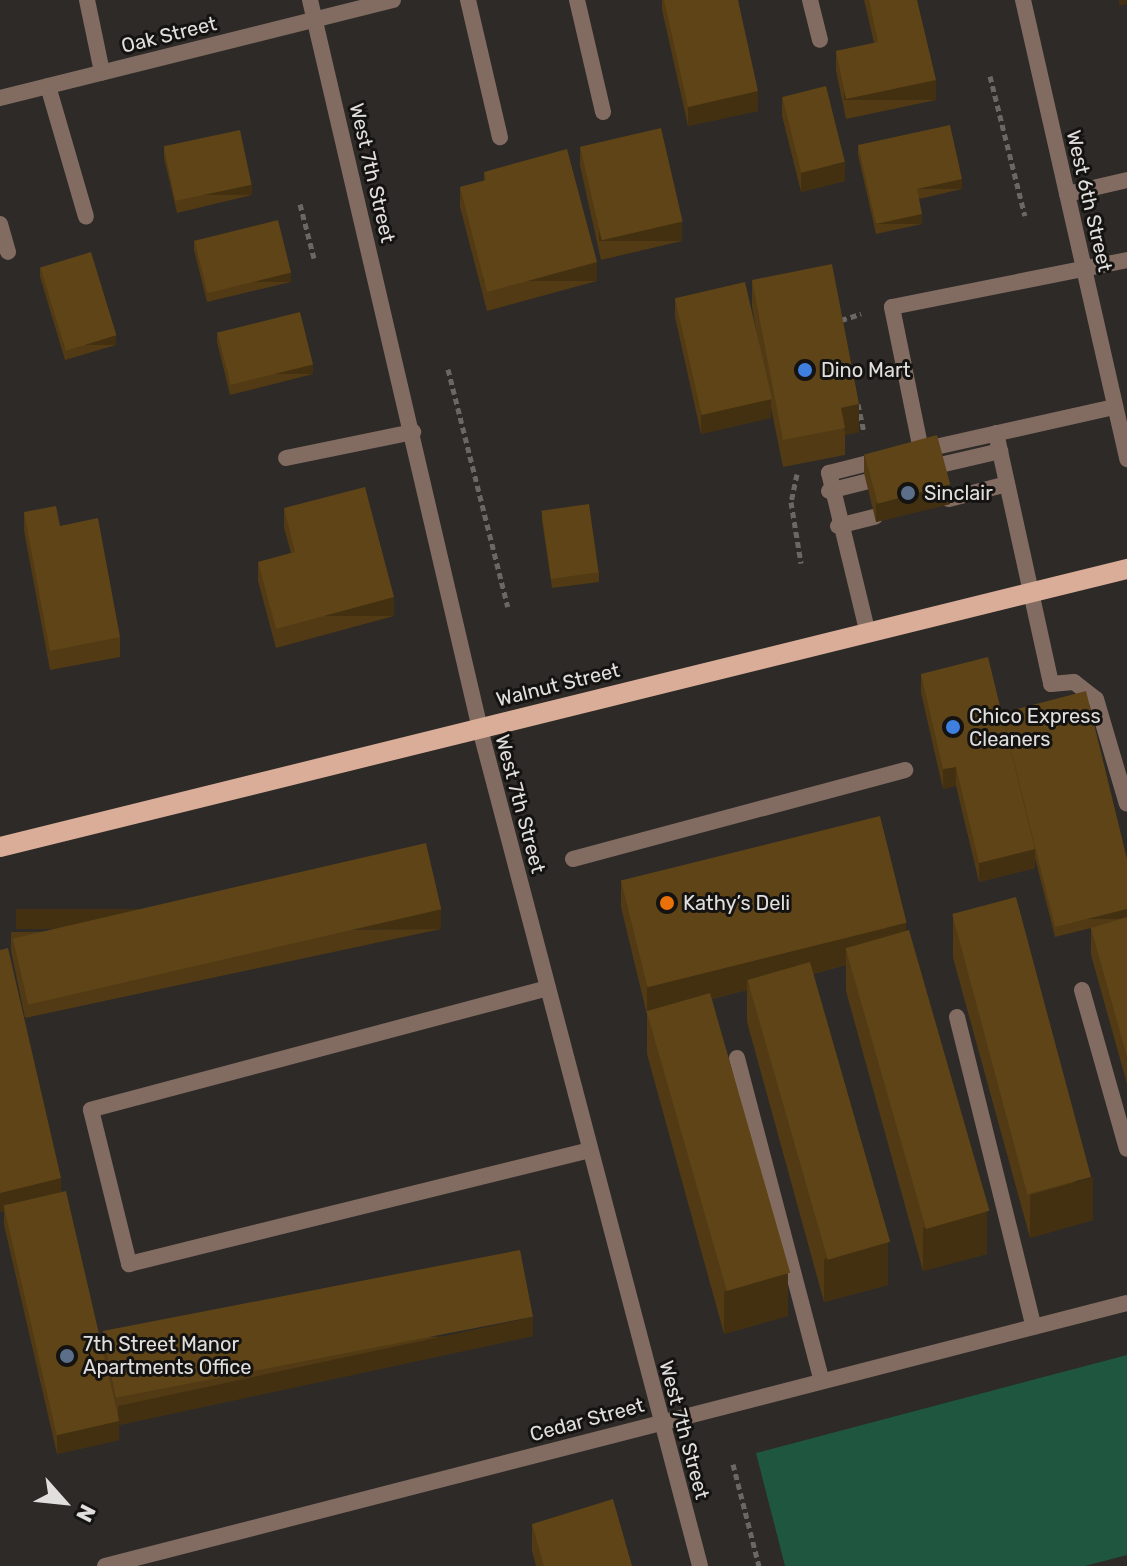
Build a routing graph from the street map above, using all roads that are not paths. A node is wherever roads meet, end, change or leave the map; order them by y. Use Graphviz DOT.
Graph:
graph roads {
  1 [pos="87,0"];
  2 [pos="310,0"];
  3 [pos="393,0"];
  4 [pos="468,0"];
  5 [pos="577,0"];
  6 [pos="810,0"];
  7 [pos="1023,0"];
  8 [pos="315,20"];
  9 [pos="820,40"];
  10 [pos="102,72"];
  11 [pos="48,86"];
  12 [pos="0,98"];
  13 [pos="603,112"];
  14 [pos="500,137"];
  15 [pos="1127,180"];
  16 [pos="1067,194"];
  17 [pos="86,217"];
  18 [pos="0,224"];
  19 [pos="8,252"];
  20 [pos="1127,260"];
  21 [pos="1084,269"];
  22 [pos="1115,407"];
  23 [pos="413,432"];
  24 [pos="996,433"];
  25 [pos="921,450"];
  26 [pos="1000,451"];
  27 [pos="286,458"];
  28 [pos="1127,459"];
  29 [pos="940,465"];
  30 [pos="866,482"];
  31 [pos="1007,484"];
  32 [pos="829,491"];
  33 [pos="949,499"];
  34 [pos="875,517"];
  35 [pos="838,526"];
  36 [pos="1127,569"];
  37 [pos="1030,593"];
  38 [pos="868,634"];
  39 [pos="480,729"];
  40 [pos="905,770"];
  41 [pos="1127,804"];
  42 [pos="0,847"];
  43 [pos="573,859"];
  44 [pos="548,988"];
  45 [pos="1082,990"];
  46 [pos="957,1017"];
  47 [pos="737,1058"];
  48 [pos="1127,1149"];
  49 [pos="590,1150"];
  50 [pos="1127,1303"];
  51 [pos="1034,1327"];
  52 [pos="822,1381"];
  53 [pos="661,1422"];
  54 [pos="105,1566"];
  55 [pos="700,1566"];
  1 -- 10 [label="street"];
  2 -- 8 [label="street, West 7th Street"];
  3 -- 8 [label="street, Oak Street"];
  4 -- 14 [label="street"];
  5 -- 13 [label="street"];
  6 -- 9 [label="street"];
  7 -- 16 [label="street, West 6th Street"];
  8 -- 10 [label="street, Oak Street"];
  8 -- 23 [label="street, West 7th Street"];
  10 -- 11 [label="street, Oak Street"];
  11 -- 12 [label="street, Oak Street"];
  11 -- 17 [label="street"];
  15 -- 16 [label="street"];
  16 -- 21 [label="street, West 6th Street"];
  18 -- 19 [label="street"];
  20 -- 21 [label="street"];
  21 -- 22 [label="street, West 6th Street"];
  21 -- 25 [label="street"];
  22 -- 24 [label="street"];
  22 -- 28 [label="street, West 6th Street"];
  23 -- 27 [label="street"];
  23 -- 39 [label="street, West 7th Street"];
  24 -- 25 [label="street"];
  24 -- 26 [label="street"];
  25 -- 32 [label="street"];
  26 -- 29 [label="street"];
  26 -- 31 [label="street"];
  30 -- 32 [label="street"];
  31 -- 33 [label="street"];
  31 -- 37 [label="street"];
  32 -- 35 [label="street"];
  34 -- 35 [label="street"];
  35 -- 38 [label="street"];
  36 -- 37 [label="main road, Walnut Street"];
  37 -- 38 [label="main road, Walnut Street"];
  37 -- 41 [label="street"];
  38 -- 39 [label="main road, Walnut Street"];
  39 -- 42 [label="main road, Walnut Street"];
  39 -- 44 [label="street, West 7th Street"];
  40 -- 43 [label="street"];
  44 -- 49 [label="street, West 7th Street"];
  44 -- 49 [label="street"];
  45 -- 48 [label="street"];
  46 -- 51 [label="street"];
  47 -- 52 [label="street"];
  49 -- 53 [label="street, West 7th Street"];
  50 -- 51 [label="street, Cedar Street"];
  51 -- 52 [label="street, Cedar Street"];
  52 -- 53 [label="street, Cedar Street"];
  53 -- 54 [label="street, Cedar Street"];
  53 -- 55 [label="street, West 7th Street"];
}
